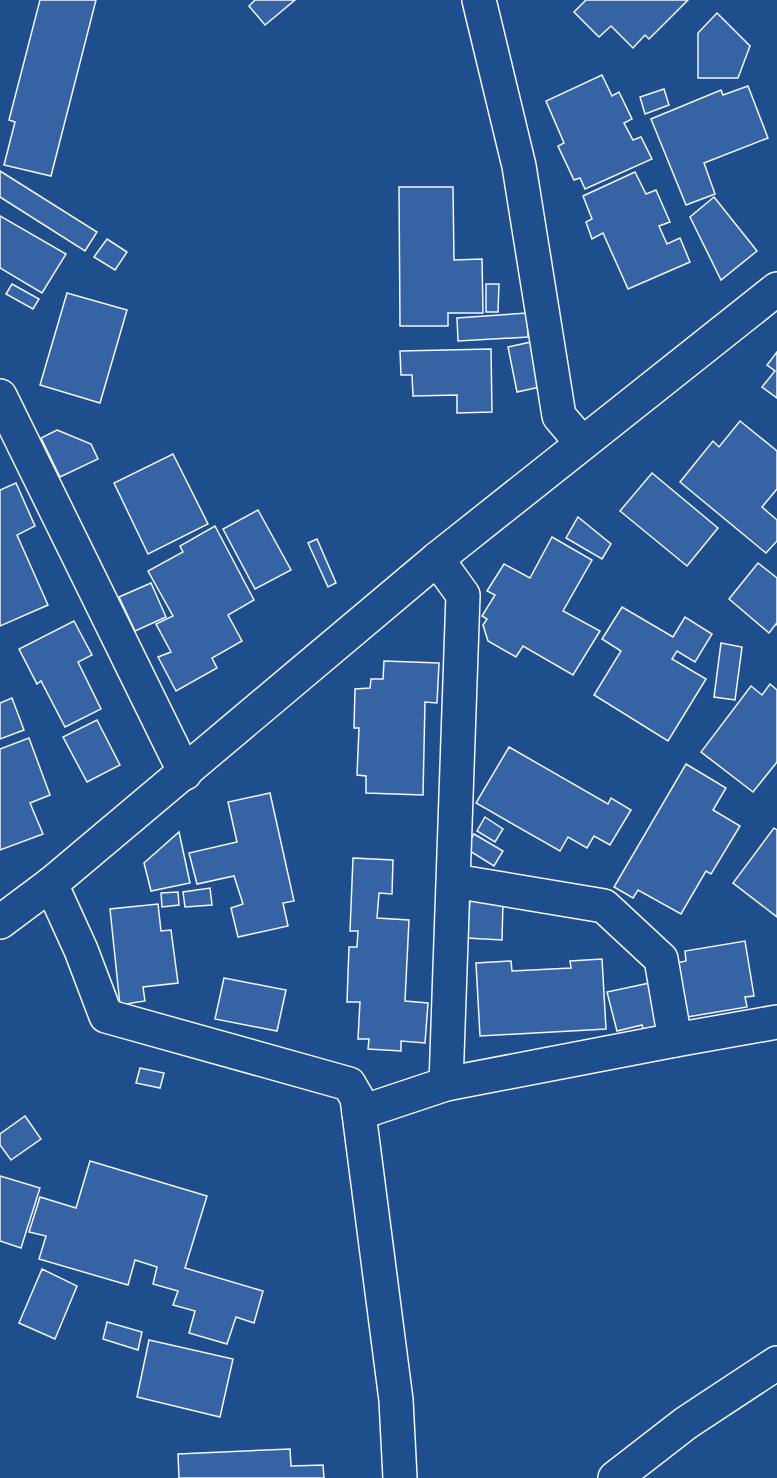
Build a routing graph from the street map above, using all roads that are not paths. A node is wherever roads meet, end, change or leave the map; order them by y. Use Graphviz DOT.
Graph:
graph roads {
  1 [pos="479,0"];
  2 [pos="777,289"];
  3 [pos="0,396"];
  4 [pos="582,443"];
  5 [pos="437,559"];
  6 [pos="184,773"];
  7 [pos="454,881"];
  8 [pos="51,884"];
  9 [pos="0,922"];
  10 [pos="777,1022"];
  11 [pos="675,1040"];
  12 [pos="446,1084"];
  13 [pos="359,1113"];
  14 [pos="777,1363"];
  15 [pos="400,1478"];
  16 [pos="615,1478"];
  1 -- 4 [label="street"];
  2 -- 4 [label="street"];
  3 -- 6 [label="street"];
  4 -- 5 [label="street"];
  5 -- 6 [label="street"];
  5 -- 7 [label="street"];
  6 -- 8 [label="street"];
  7 -- 11 [label="street"];
  7 -- 12 [label="street"];
  8 -- 9 [label="street"];
  8 -- 13 [label="street"];
  10 -- 11 [label="street"];
  11 -- 12 [label="street"];
  12 -- 13 [label="street"];
  13 -- 15 [label="street"];
  14 -- 16 [label="street"];
}
